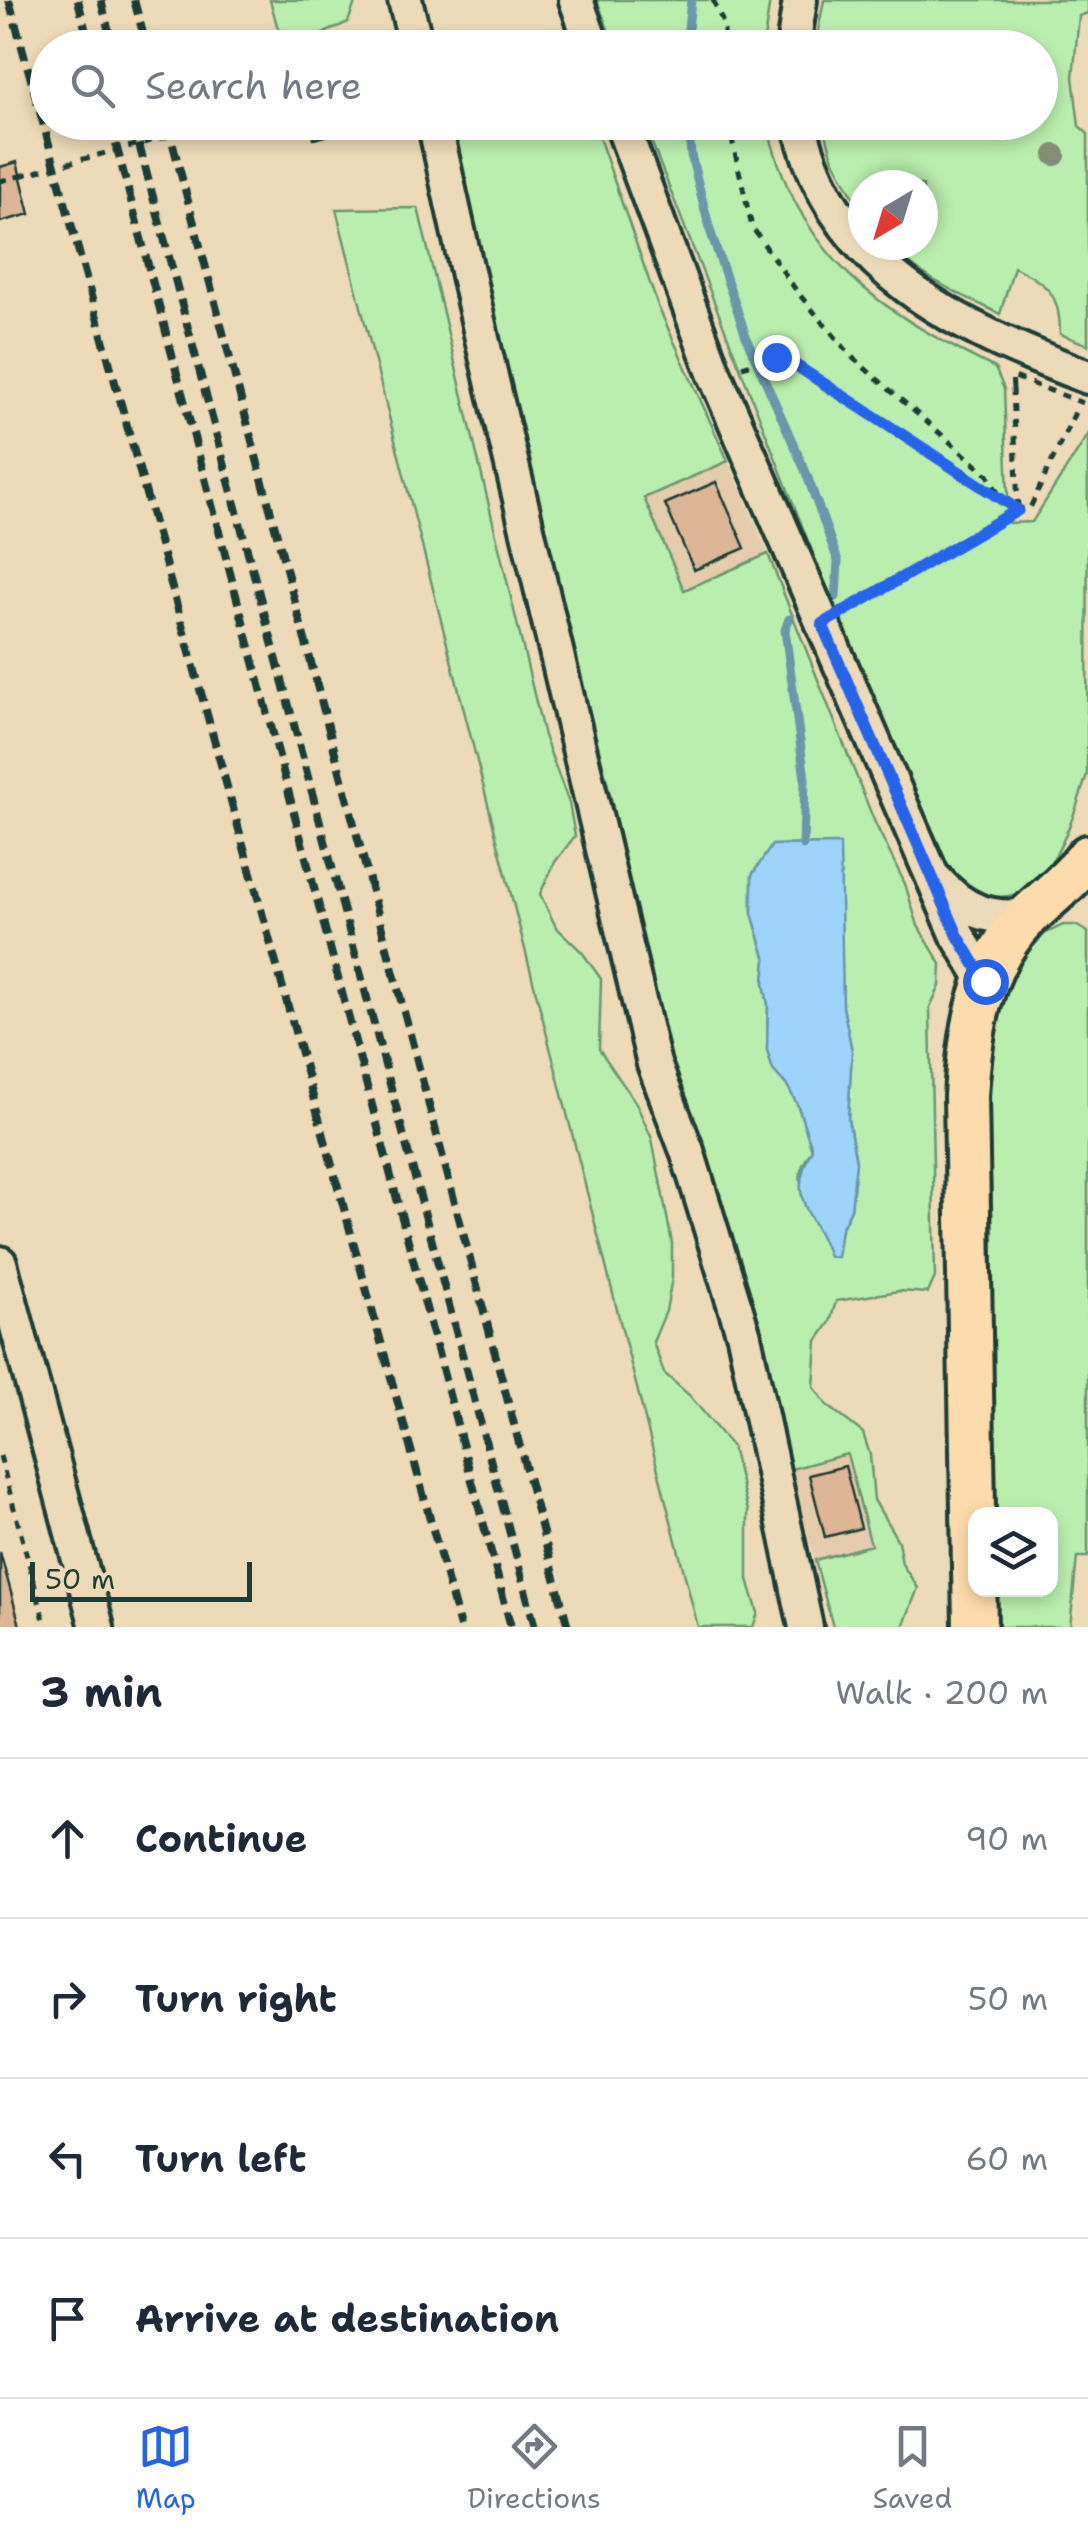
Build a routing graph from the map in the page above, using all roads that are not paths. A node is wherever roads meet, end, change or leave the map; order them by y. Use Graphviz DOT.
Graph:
graph roads {
  1 [pos="405,0"];
  2 [pos="576,0"];
  3 [pos="800,0"];
  4 [pos="412,30"];
  5 [pos="587,30"];
  6 [pos="796,30"];
  7 [pos="438,140"];
  8 [pos="628,140"];
  9 [pos="804,140"];
  10 [pos="1088,377"];
  11 [pos="1088,858"];
  12 [pos="930,872"];
  13 [pos="1088,900"];
  14 [pos="1029,915"];
  15 [pos="985,981"];
  16 [pos="0,1263"];
  17 [pos="98,1627"];
  18 [pos="806,1627"];
  19 [pos="975,1627"];
  1 -- 4 [label="street"];
  2 -- 5 [label="street"];
  3 -- 6 [label="street"];
  7 -- 18 [label="street"];
  8 -- 12 [label="street"];
  9 -- 10 [label="street"];
  11 -- 14 [label="main road"];
  12 -- 14 [label="street"];
  12 -- 15 [label="street"];
  13 -- 14 [label="main road"];
  14 -- 15 [label="main road"];
  15 -- 19 [label="main road"];
  16 -- 17 [label="street"];
}
